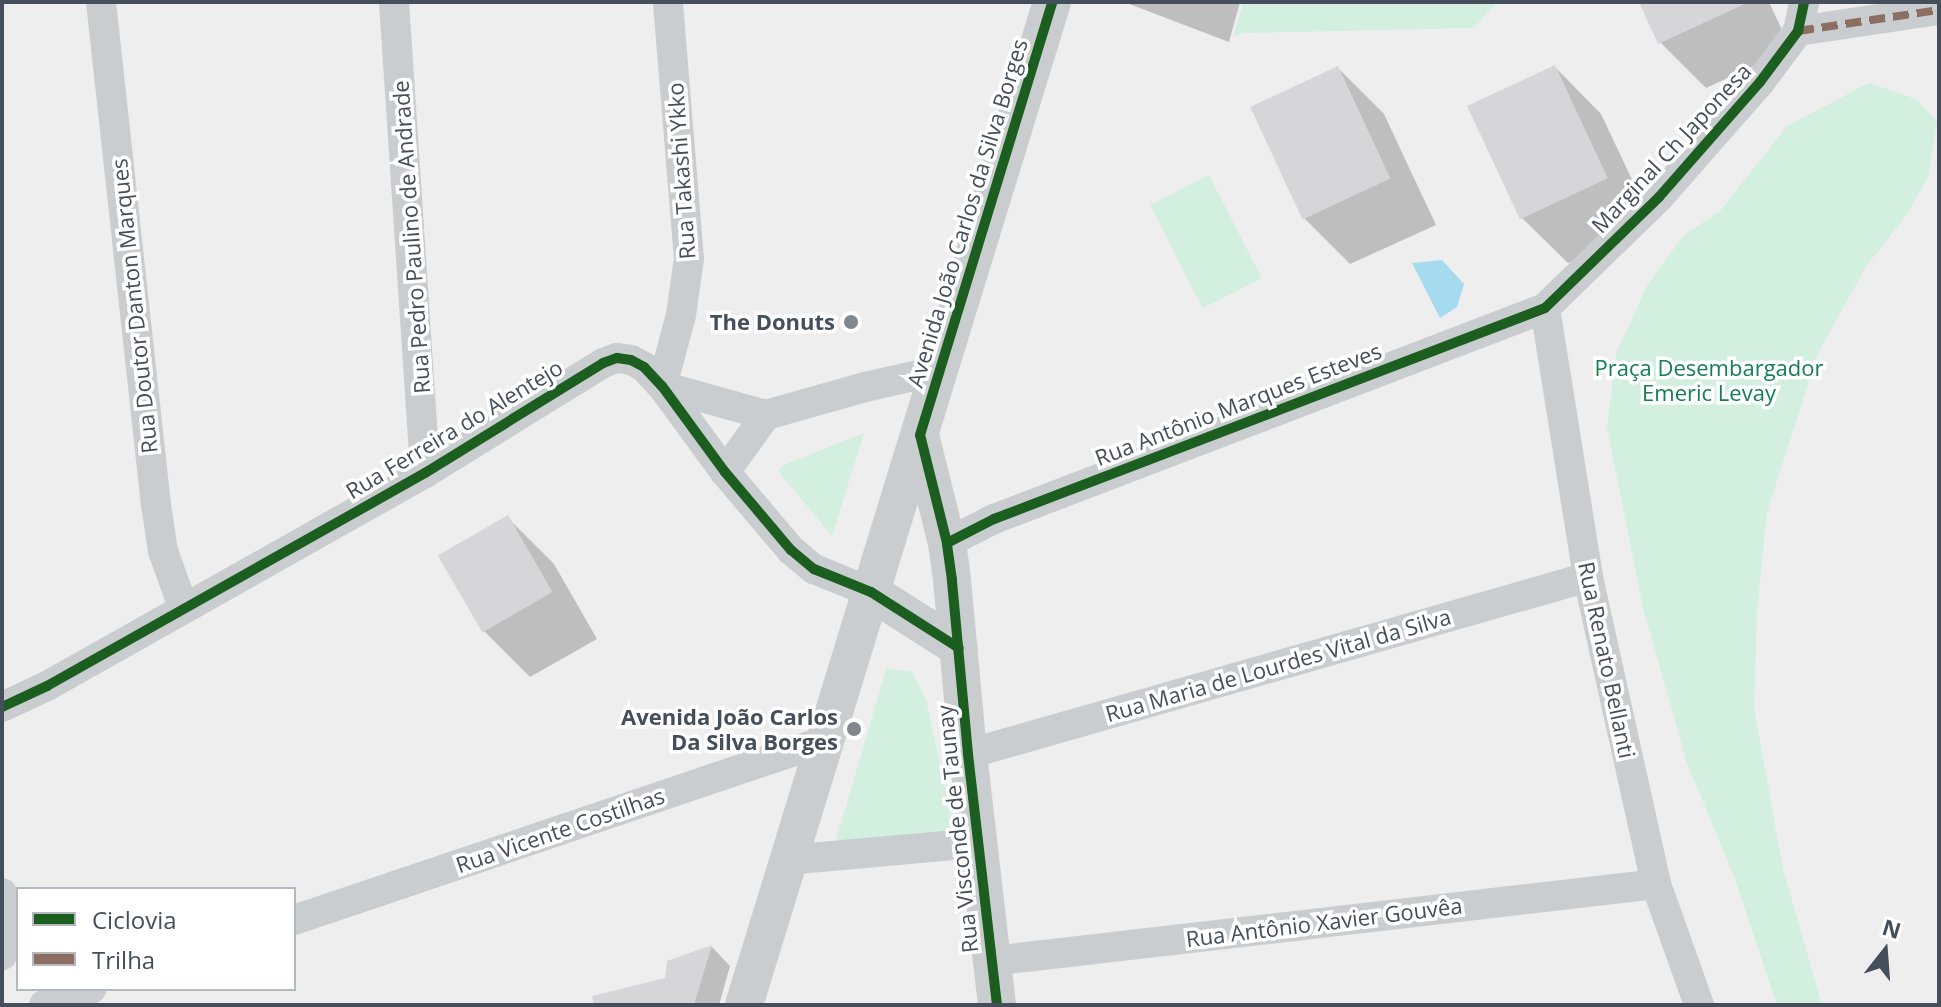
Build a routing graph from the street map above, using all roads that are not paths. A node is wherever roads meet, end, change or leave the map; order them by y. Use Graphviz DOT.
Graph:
graph roads {
  1 [pos="101,2"];
  2 [pos="394,2"];
  3 [pos="668,2"];
  4 [pos="1052,2"];
  5 [pos="1939,10"];
  6 [pos="1801,16"];
  7 [pos="1545,308"];
  8 [pos="941,370"];
  9 [pos="662,386"];
  10 [pos="766,415"];
  11 [pos="920,435"];
  12 [pos="725,472"];
  13 [pos="425,473"];
  14 [pos="947,543"];
  15 [pos="1588,577"];
  16 [pos="871,592"];
  17 [pos="183,607"];
  18 [pos="959,648"];
  19 [pos="2,707"];
  20 [pos="827,740"];
  21 [pos="968,754"];
  22 [pos="978,843"];
  23 [pos="787,860"];
  24 [pos="1656,884"];
  25 [pos="2,893"];
  26 [pos="296,919"];
  27 [pos="2,955"];
  28 [pos="992,961"];
  29 [pos="85,991"];
  30 [pos="44,1005"];
  31 [pos="744,1005"];
  32 [pos="997,1005"];
  33 [pos="1699,1005"];
  1 -- 17 [label="street, Rua Doutor Danton Marques"];
  2 -- 13 [label="street, Rua Pedro Paulino de Andrade"];
  3 -- 9 [label="street, Rua Takashi Ykko"];
  4 -- 8 [label="street, Avenida João Carlos da Silva Borges"];
  5 -- 6 [label="street"];
  6 -- 7 [label="street, Marginal Ch Japonesa"];
  7 -- 14 [label="street, Rua Antônio Marques Esteves"];
  7 -- 15 [label="street, Rua Renato Bellanti"];
  8 -- 10 [label="street"];
  8 -- 11 [label="street, Avenida João Carlos da Silva Borges"];
  9 -- 10 [label="street"];
  9 -- 12 [label="street, Rua Ferreira do Alentejo"];
  9 -- 13 [label="street, Rua Ferreira do Alentejo"];
  10 -- 12 [label="street"];
  11 -- 14 [label="street, Rua Visconde de Taunay"];
  11 -- 16 [label="street, Avenida João Carlos da Silva Borges"];
  12 -- 16 [label="street, Rua Ferreira do Alentejo"];
  13 -- 17 [label="street, Rua Ferreira do Alentejo"];
  14 -- 18 [label="street, Rua Visconde de Taunay"];
  15 -- 21 [label="street, Rua Maria de Lourdes Vital da Silva"];
  15 -- 24 [label="street, Rua Renato Bellanti"];
  16 -- 18 [label="street"];
  16 -- 20 [label="street, Avenida João Carlos da Silva Borges"];
  17 -- 19 [label="street, Rua Ferreira do Alentejo"];
  18 -- 21 [label="street, Rua Visconde de Taunay"];
  20 -- 23 [label="street, Avenida João Carlos da Silva Borges"];
  20 -- 26 [label="street, Rua Vicente Costilhas"];
  21 -- 22 [label="street, Rua Visconde de Taunay"];
  22 -- 23 [label="street"];
  22 -- 28 [label="street, Rua Visconde de Taunay"];
  23 -- 31 [label="street, Avenida João Carlos da Silva Borges"];
  24 -- 28 [label="street, Rua Antônio Xavier Gouvêa"];
  24 -- 33 [label="street, Rua Renato Bellanti"];
  25 -- 27 [label="street"];
  28 -- 32 [label="street, Rua Visconde de Taunay"];
  29 -- 30 [label="street"];
}
